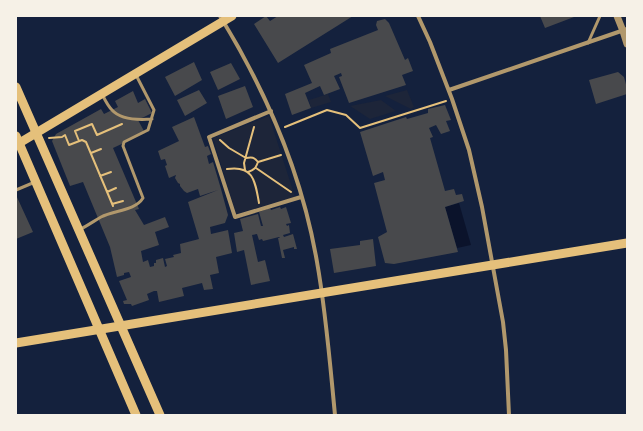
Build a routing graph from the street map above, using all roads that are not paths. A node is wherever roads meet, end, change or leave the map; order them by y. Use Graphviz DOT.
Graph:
graph roads {
  1 [pos="232,16"];
  2 [pos="418,16"];
  3 [pos="600,16"];
  4 [pos="617,16"];
  5 [pos="222,18"];
  6 [pos="626,32"];
  7 [pos="588,43"];
  8 [pos="627,44"];
  9 [pos="136,74"];
  10 [pos="16,86"];
  11 [pos="449,90"];
  12 [pos="102,94"];
  13 [pos="271,111"];
  14 [pos="152,119"];
  15 [pos="36,134"];
  16 [pos="17,142"];
  17 [pos="35,181"];
  18 [pos="16,190"];
  19 [pos="300,197"];
  20 [pos="80,230"];
  21 [pos="627,242"];
  22 [pos="493,264"];
  23 [pos="322,292"];
  24 [pos="121,326"];
  25 [pos="99,329"];
  26 [pos="16,343"];
  27 [pos="136,415"];
  28 [pos="160,415"];
  29 [pos="335,415"];
  30 [pos="509,415"];
  1 -- 5 [label="main road"];
  2 -- 11 [label="street"];
  3 -- 7 [label="lane"];
  4 -- 6 [label="street"];
  5 -- 9 [label="main road"];
  5 -- 13 [label="street"];
  6 -- 7 [label="street"];
  6 -- 8 [label="street"];
  7 -- 11 [label="street"];
  9 -- 12 [label="main road"];
  9 -- 14 [label="lane"];
  10 -- 15 [label="main road"];
  11 -- 22 [label="street"];
  12 -- 14 [label="lane"];
  12 -- 15 [label="main road"];
  13 -- 19 [label="street"];
  13 -- 19 [label="street"];
  14 -- 20 [label="lane"];
  15 -- 16 [label="main road"];
  15 -- 20 [label="main road"];
  16 -- 17 [label="main road"];
  17 -- 18 [label="lane"];
  17 -- 25 [label="main road"];
  19 -- 23 [label="street"];
  20 -- 24 [label="main road"];
  21 -- 22 [label="main road"];
  22 -- 23 [label="main road"];
  22 -- 30 [label="street"];
  23 -- 24 [label="main road"];
  23 -- 29 [label="street"];
  24 -- 25 [label="main road"];
  24 -- 28 [label="main road"];
  25 -- 26 [label="main road"];
  25 -- 27 [label="main road"];
}
